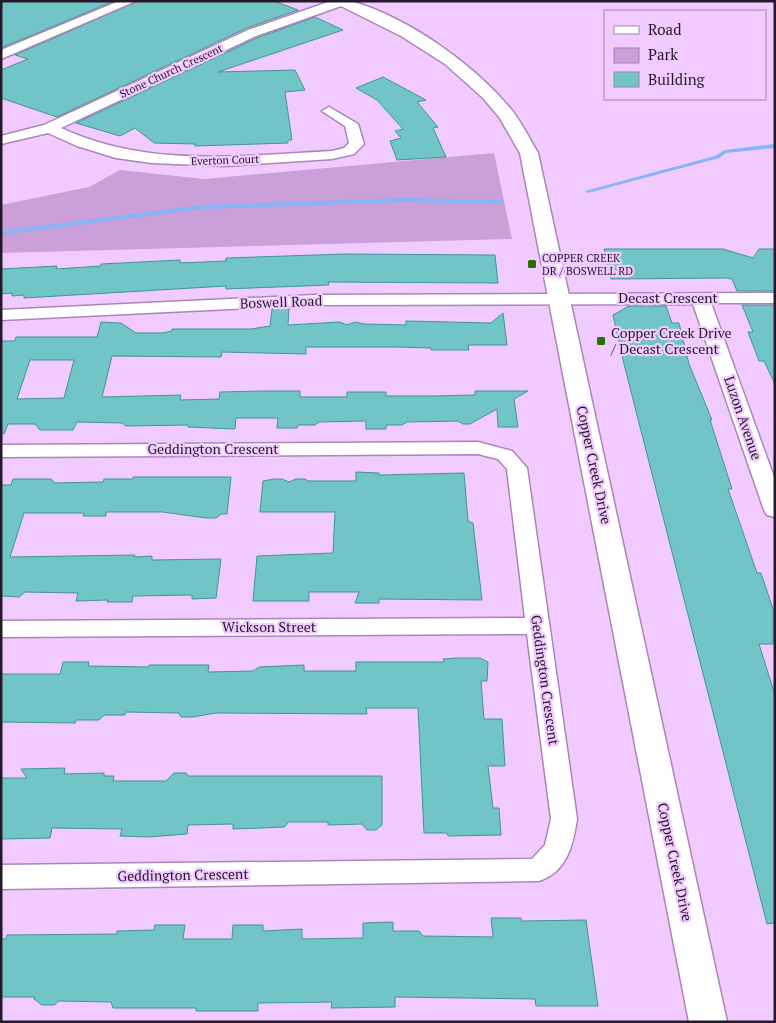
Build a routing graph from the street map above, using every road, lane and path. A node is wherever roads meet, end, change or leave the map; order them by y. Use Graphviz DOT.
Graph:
graph roads {
  1 [pos="130,1"];
  2 [pos="339,2"];
  3 [pos="1,55"];
  4 [pos="329,111"];
  5 [pos="49,128"];
  6 [pos="1,140"];
  7 [pos="700,298"];
  8 [pos="775,298"];
  9 [pos="561,299"];
  10 [pos="1,315"];
  11 [pos="1,451"];
  12 [pos="775,510"];
  13 [pos="538,626"];
  14 [pos="1,629"];
  15 [pos="1,877"];
  16 [pos="708,1022"];
  1 -- 3 [label="street"];
  2 -- 5 [label="street, Stone Church Crescent"];
  2 -- 9 [label="street, Copper Creek Drive"];
  4 -- 5 [label="street, Everton Court"];
  5 -- 6 [label="street, Stone Church Crescent"];
  7 -- 8 [label="street, Decast Crescent"];
  7 -- 9 [label="street, Decast Crescent"];
  7 -- 12 [label="street, Luzon Avenue"];
  9 -- 10 [label="street, Boswell Road"];
  9 -- 16 [label="street, Copper Creek Drive"];
  11 -- 13 [label="street, Geddington Crescent"];
  13 -- 14 [label="street, Wickson Street"];
  13 -- 15 [label="street, Geddington Crescent"];
}
